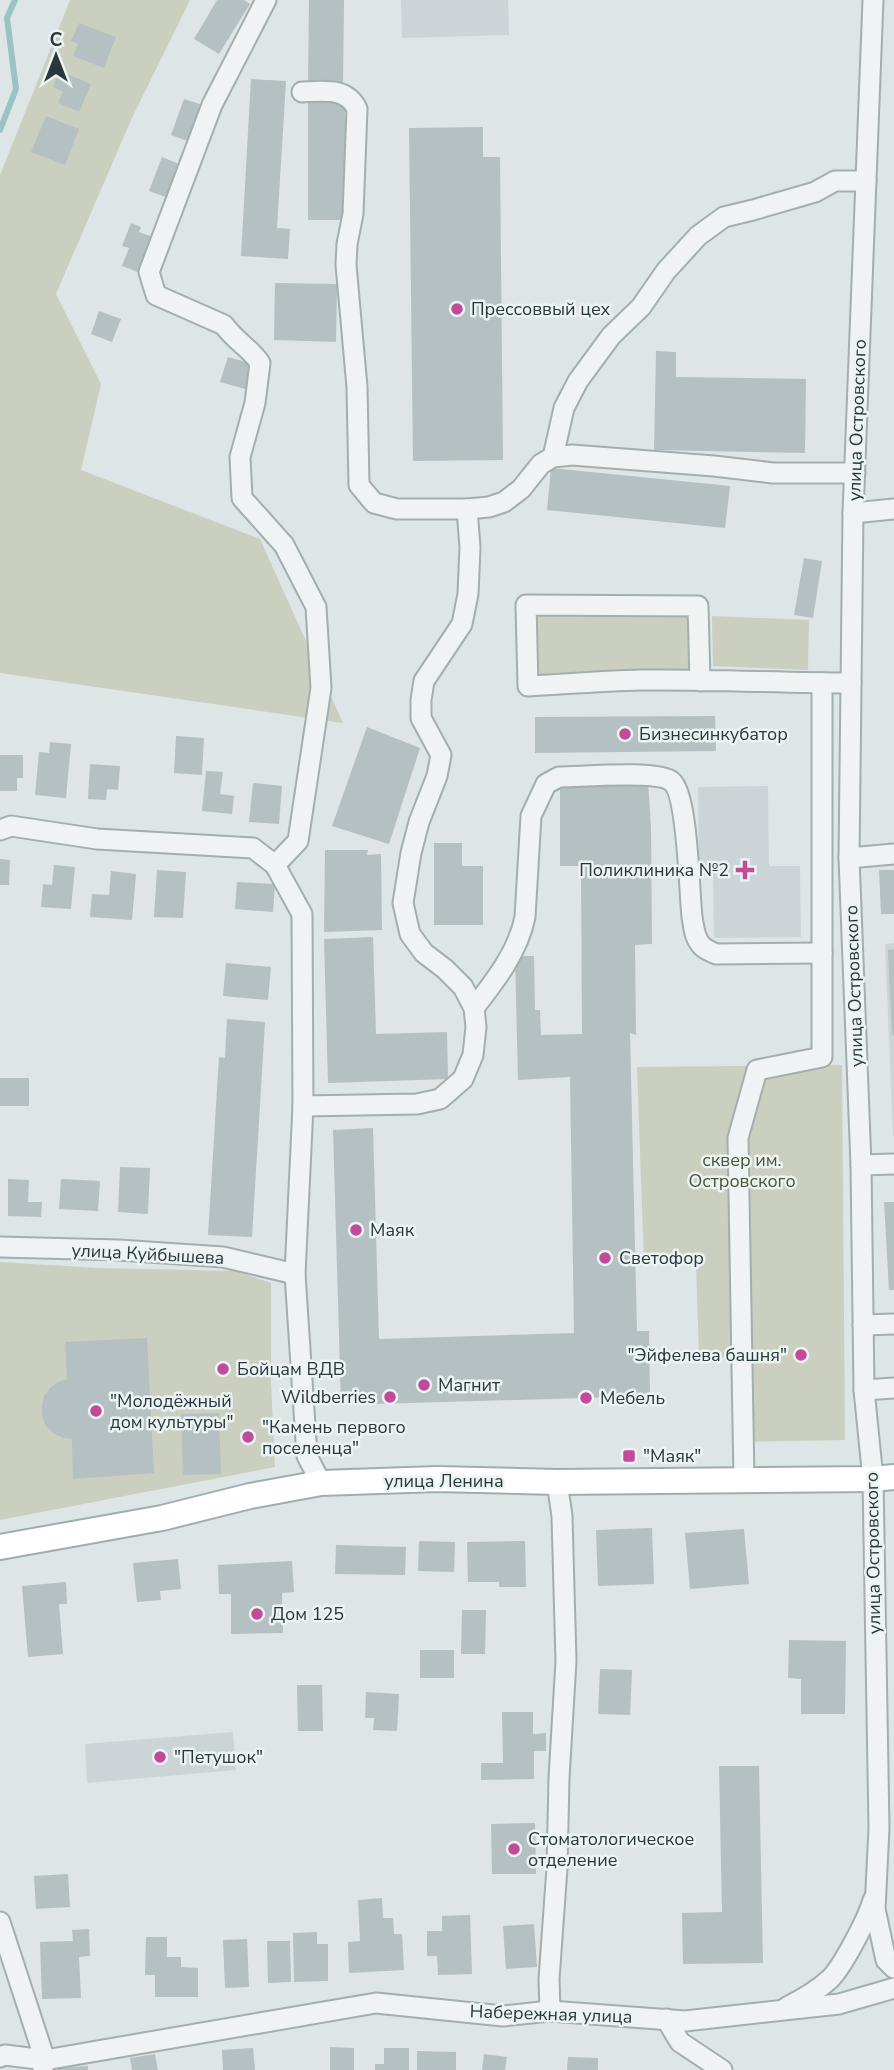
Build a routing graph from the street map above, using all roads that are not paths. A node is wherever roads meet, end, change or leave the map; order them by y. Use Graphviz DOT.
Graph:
graph roads {
  1 [pos="266,0"];
  2 [pos="873,0"];
  3 [pos="302,92"];
  4 [pos="866,181"];
  5 [pos="553,457"];
  6 [pos="855,473"];
  7 [pos="467,509"];
  8 [pos="894,509"];
  9 [pos="853,513"];
  10 [pos="700,681"];
  11 [pos="822,683"];
  12 [pos="851,683"];
  13 [pos="0,830"];
  14 [pos="894,854"];
  15 [pos="849,858"];
  16 [pos="275,865"];
  17 [pos="822,953"];
  18 [pos="474,1008"];
  19 [pos="303,1106"];
  20 [pos="894,1164"];
  21 [pos="861,1165"];
  22 [pos="0,1247"];
  23 [pos="295,1273"];
  24 [pos="894,1324"];
  25 [pos="863,1325"];
  26 [pos="894,1388"];
  27 [pos="864,1390"];
  28 [pos="884,1478"];
  29 [pos="744,1480"];
  30 [pos="557,1482"];
  31 [pos="321,1483"];
  32 [pos="0,1547"];
  33 [pos="876,1889"];
  34 [pos="0,1922"];
  35 [pos="894,1968"];
  36 [pos="894,1988"];
  37 [pos="779,2010"];
  38 [pos="550,2011"];
  39 [pos="666,2019"];
  40 [pos="0,2057"];
  41 [pos="44,2065"];
  42 [pos="722,2070"];
  1 -- 16 [label="street"];
  2 -- 4 [label="street, улица Островского"];
  3 -- 7 [label="street"];
  4 -- 5 [label="street"];
  4 -- 6 [label="street, улица Островского"];
  5 -- 6 [label="street"];
  5 -- 7 [label="street"];
  6 -- 9 [label="street, улица Островского"];
  7 -- 18 [label="street"];
  8 -- 9 [label="street"];
  9 -- 12 [label="street, улица Островского"];
  10 -- 10 [label="street"];
  10 -- 11 [label="street"];
  11 -- 12 [label="street"];
  11 -- 17 [label="street"];
  12 -- 15 [label="street, улица Островского"];
  13 -- 16 [label="street"];
  14 -- 15 [label="street"];
  15 -- 21 [label="street, улица Островского"];
  16 -- 19 [label="street"];
  17 -- 18 [label="street"];
  17 -- 29 [label="street"];
  18 -- 19 [label="street"];
  19 -- 23 [label="street"];
  20 -- 21 [label="street"];
  21 -- 25 [label="street, улица Островского"];
  22 -- 23 [label="street, улица Куйбышева"];
  23 -- 31 [label="street"];
  24 -- 25 [label="street"];
  25 -- 27 [label="street, улица Островского"];
  26 -- 27 [label="street"];
  27 -- 28 [label="street, улица Островского"];
  28 -- 29 [label="main road, улица Ленина"];
  28 -- 33 [label="street, улица Островского"];
  29 -- 30 [label="main road, улица Ленина"];
  30 -- 31 [label="main road, улица Ленина"];
  30 -- 38 [label="street"];
  31 -- 32 [label="main road, улица Ленина"];
  33 -- 35 [label="street, улица Островского"];
  33 -- 37 [label="street"];
  34 -- 41 [label="street"];
  36 -- 37 [label="street, Набережная улица"];
  37 -- 39 [label="street, Набережная улица"];
  38 -- 39 [label="street, Набережная улица"];
  38 -- 41 [label="street, Набережная улица"];
  39 -- 42 [label="street"];
  40 -- 41 [label="street, Набережная улица"];
}
